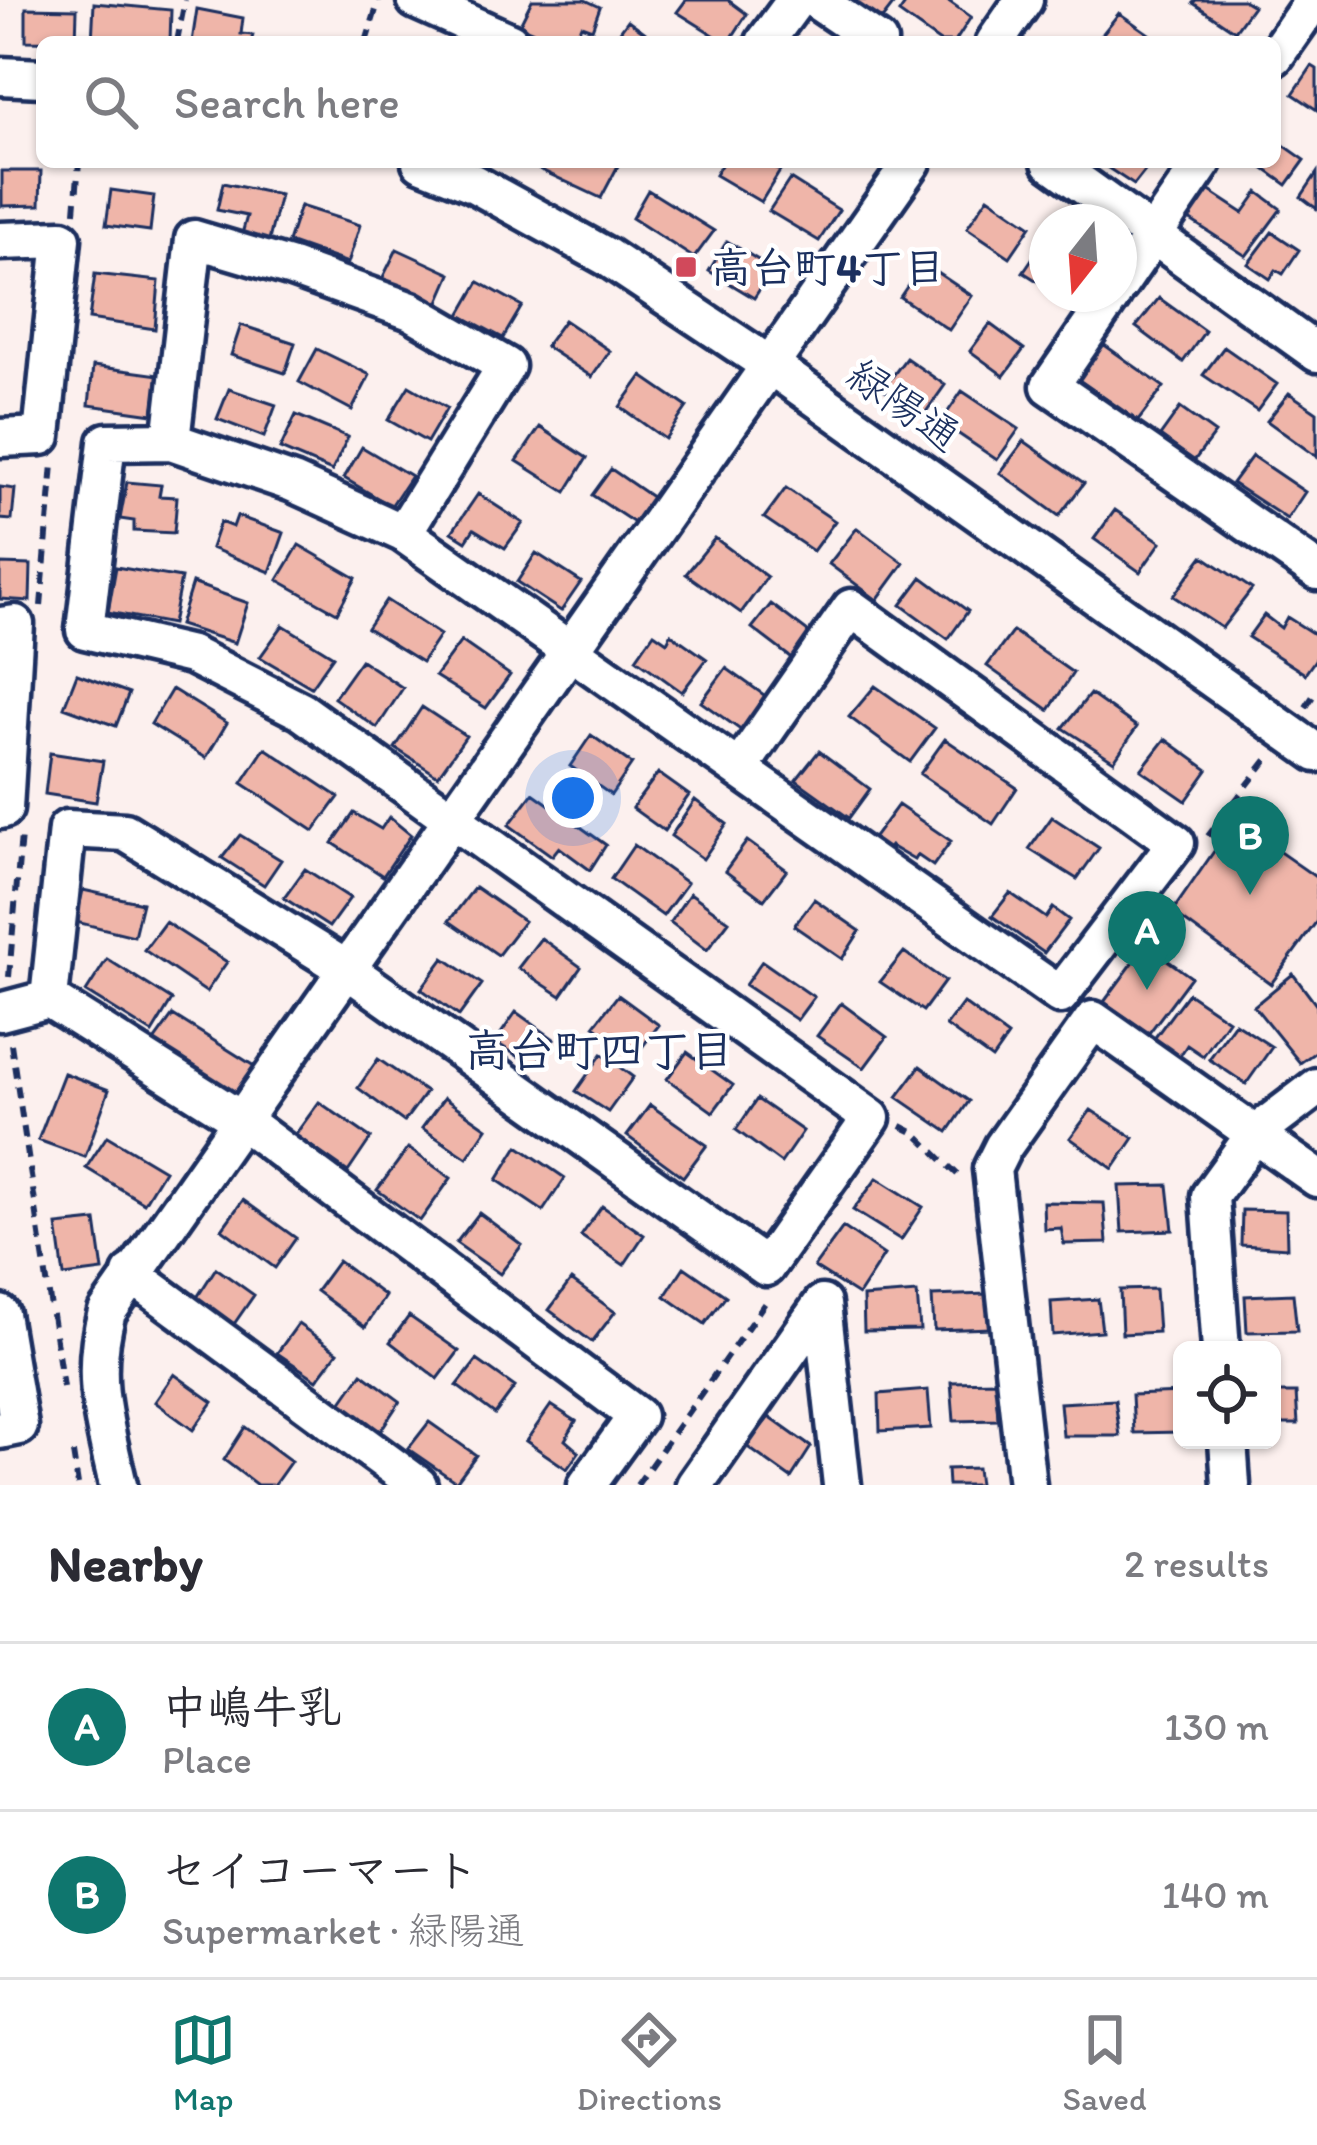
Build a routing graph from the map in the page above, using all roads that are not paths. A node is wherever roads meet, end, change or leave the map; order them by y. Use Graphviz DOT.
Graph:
graph roads {
  1 [pos="416,0"];
  2 [pos="796,0"];
  3 [pos="816,0"];
  4 [pos="1024,0"];
  5 [pos="1313,0"];
  6 [pos="497,36"];
  7 [pos="769,36"];
  8 [pos="869,36"];
  9 [pos="999,36"];
  10 [pos="1281,47"];
  11 [pos="0,76"];
  12 [pos="36,77"];
  13 [pos="436,168"];
  14 [pos="909,168"];
  15 [pos="1059,168"];
  16 [pos="1199,168"];
  17 [pos="1154,235"];
  18 [pos="0,241"];
  19 [pos="1137,259"];
  20 [pos="1101,312"];
  21 [pos="1316,349"];
  22 [pos="771,366"];
  23 [pos="0,438"];
  24 [pos="171,441"];
  25 [pos="403,533"];
  26 [pos="1317,571"];
  27 [pos="0,626"];
  28 [pos="569,650"];
  29 [pos="1317,753"];
  30 [pos="740,769"];
  31 [pos="0,810"];
  32 [pos="449,819"];
  33 [pos="345,968"];
  34 [pos="49,999"];
  35 [pos="0,1012"];
  36 [pos="1317,1087"];
  37 [pos="241,1120"];
  38 [pos="1255,1134"];
  39 [pos="1317,1178"];
  40 [pos="130,1274"];
  41 [pos="0,1314"];
  42 [pos="1220,1341"];
  43 [pos="0,1430"];
  44 [pos="1229,1449"];
  45 [pos="118,1485"];
  46 [pos="418,1485"];
  47 [pos="587,1485"];
  48 [pos="695,1485"];
  49 [pos="842,1485"];
  50 [pos="1027,1485"];
  51 [pos="1231,1485"];
  1 -- 6 [label="street"];
  2 -- 7 [label="street"];
  3 -- 8 [label="street"];
  4 -- 9 [label="street"];
  5 -- 10 [label="street"];
  11 -- 12 [label="street"];
  13 -- 22 [label="street, 緑陽通"];
  14 -- 22 [label="street"];
  15 -- 17 [label="street"];
  16 -- 17 [label="street"];
  17 -- 19 [label="street"];
  17 -- 21 [label="street"];
  18 -- 23 [label="street"];
  20 -- 26 [label="street"];
  22 -- 28 [label="street"];
  22 -- 29 [label="street, 緑陽通"];
  24 -- 25 [label="street"];
  24 -- 25 [label="street"];
  24 -- 32 [label="street"];
  25 -- 28 [label="street"];
  27 -- 31 [label="street"];
  28 -- 30 [label="street"];
  28 -- 32 [label="street"];
  30 -- 30 [label="street"];
  32 -- 33 [label="street"];
  32 -- 33 [label="street"];
  33 -- 34 [label="street"];
  33 -- 37 [label="street"];
  34 -- 35 [label="street"];
  34 -- 37 [label="street"];
  36 -- 38 [label="street"];
  37 -- 40 [label="street"];
  37 -- 47 [label="street"];
  38 -- 39 [label="street"];
  38 -- 42 [label="street"];
  38 -- 50 [label="street"];
  40 -- 45 [label="street"];
  40 -- 46 [label="street"];
  41 -- 43 [label="street"];
  44 -- 51 [label="street"];
  48 -- 49 [label="street"];
}
